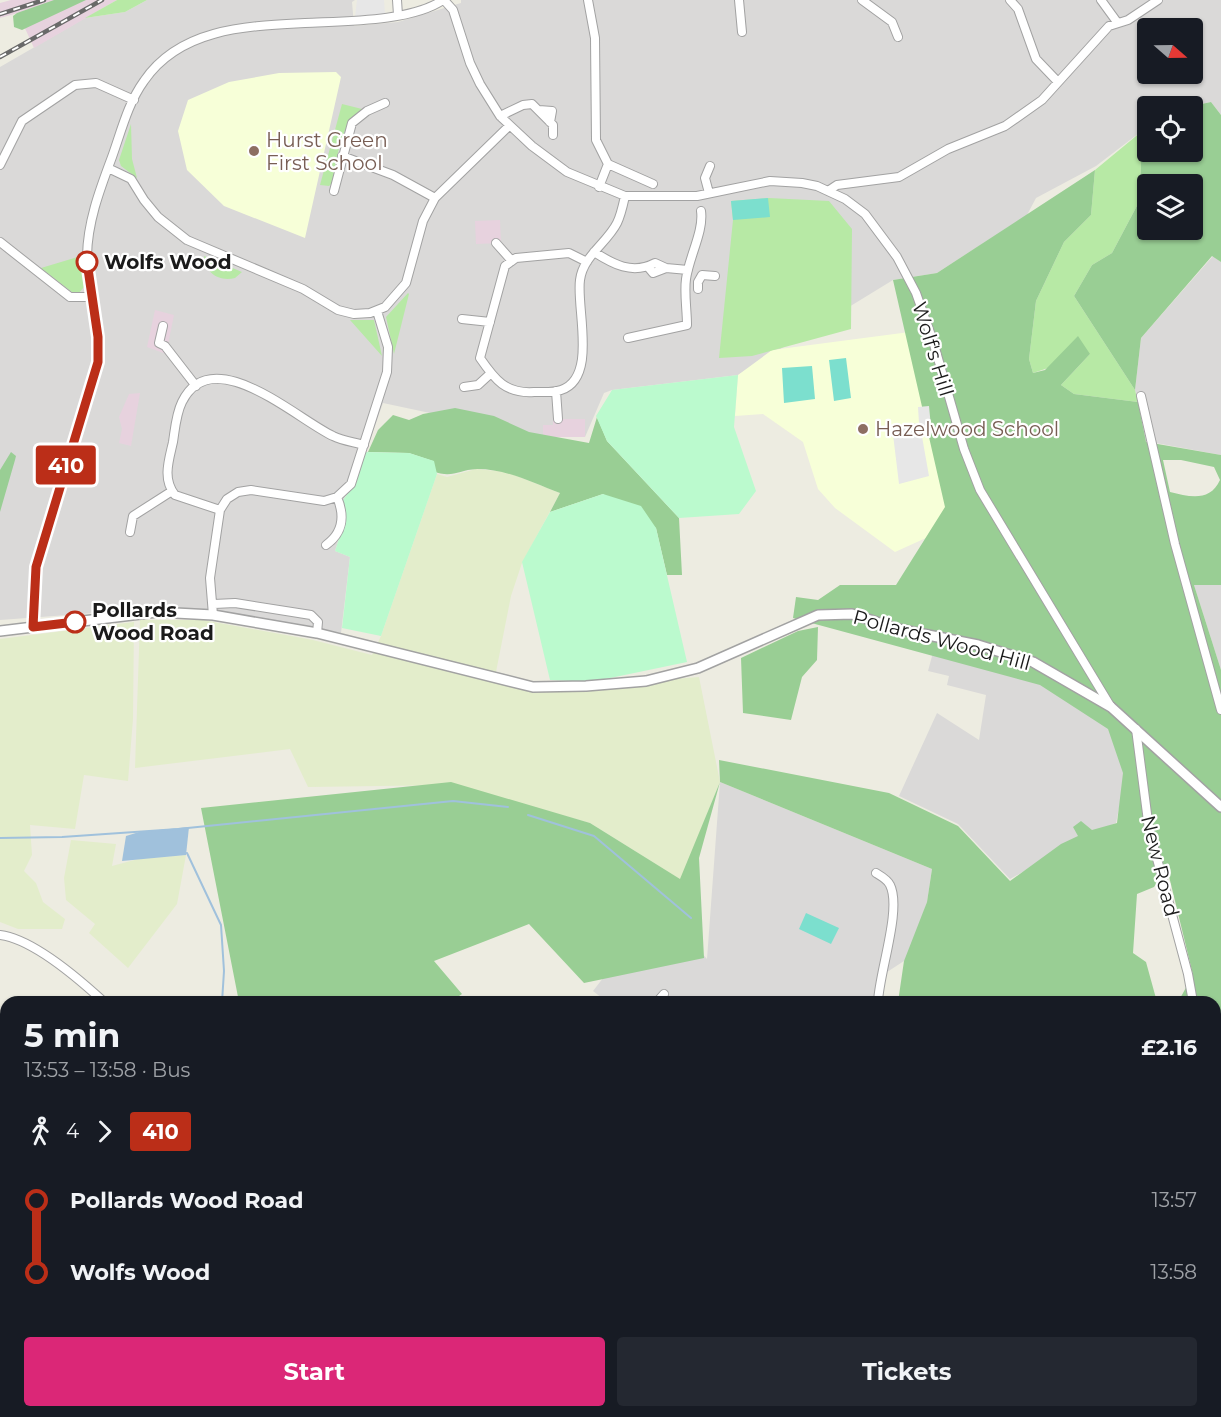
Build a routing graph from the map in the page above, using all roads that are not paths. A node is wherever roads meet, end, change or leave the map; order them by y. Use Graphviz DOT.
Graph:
graph roads {
  1 [pos="397,0"];
  2 [pos="444,0"];
  3 [pos="588,0"];
  4 [pos="739,0"];
  5 [pos="862,0"];
  6 [pos="1010,0"];
  7 [pos="1101,0"];
  8 [pos="1158,0"];
  9 [pos="398,15"];
  10 [pos="1118,22"];
  11 [pos="742,32"];
  12 [pos="898,37"];
  13 [pos="1058,82"];
  14 [pos="134,100"];
  15 [pos="385,103"];
  16 [pos="500,116"];
  17 [pos="509,126"];
  18 [pos="562,140"];
  19 [pos="342,156"];
  20 [pos="608,164"];
  21 [pos="0,165"];
  22 [pos="711,166"];
  23 [pos="108,168"];
  24 [pos="653,184"];
  25 [pos="599,187"];
  26 [pos="334,191"];
  27 [pos="828,191"];
  28 [pos="709,194"];
  29 [pos="625,196"];
  30 [pos="435,198"];
  31 [pos="701,211"];
  32 [pos="0,242"];
  33 [pos="496,243"];
  34 [pos="594,252"];
  35 [pos="512,261"];
  36 [pos="586,262"];
  37 [pos="688,270"];
  38 [pos="715,276"];
  39 [pos="686,280"];
  40 [pos="91,297"];
  41 [pos="377,311"];
  42 [pos="462,319"];
  43 [pos="490,322"];
  44 [pos="163,326"];
  45 [pos="628,338"];
  46 [pos="490,374"];
  47 [pos="196,386"];
  48 [pos="464,387"];
  49 [pos="556,391"];
  50 [pos="1141,396"];
  51 [pos="558,419"];
  52 [pos="364,445"];
  53 [pos="172,491"];
  54 [pos="337,498"];
  55 [pos="220,510"];
  56 [pos="130,532"];
  57 [pos="327,546"];
  58 [pos="214,604"];
  59 [pos="213,615"];
  60 [pos="33,627"];
  61 [pos="0,631"];
  62 [pos="316,633"];
  63 [pos="1111,707"];
  64 [pos="1221,710"];
  65 [pos="1136,729"];
  66 [pos="1221,807"];
  67 [pos="876,873"];
  68 [pos="0,935"];
  69 [pos="96,996"];
  70 [pos="879,996"];
  71 [pos="1191,996"];
  1 -- 9 [label="street"];
  2 -- 9 [label="street"];
  2 -- 16 [label="street"];
  3 -- 20 [label="street"];
  4 -- 11 [label="street"];
  5 -- 12 [label="street"];
  6 -- 13 [label="street"];
  7 -- 10 [label="street"];
  8 -- 10 [label="street"];
  9 -- 14 [label="street"];
  10 -- 13 [label="street"];
  13 -- 27 [label="street"];
  14 -- 21 [label="street"];
  14 -- 23 [label="street"];
  15 -- 19 [label="street"];
  16 -- 17 [label="street"];
  16 -- 18 [label="street"];
  17 -- 25 [label="street"];
  17 -- 30 [label="street"];
  19 -- 26 [label="street"];
  19 -- 30 [label="street"];
  20 -- 24 [label="street"];
  20 -- 25 [label="street"];
  22 -- 28 [label="street"];
  23 -- 40 [label="street"];
  23 -- 41 [label="street"];
  25 -- 29 [label="street"];
  27 -- 28 [label="street, Wolf's Hill"];
  27 -- 63 [label="street, Wolf's Hill"];
  28 -- 29 [label="street, Wolf's Hill"];
  29 -- 34 [label="street"];
  30 -- 41 [label="street"];
  31 -- 37 [label="street"];
  32 -- 40 [label="street"];
  33 -- 35 [label="street"];
  34 -- 36 [label="street"];
  34 -- 37 [label="street"];
  35 -- 36 [label="street"];
  35 -- 43 [label="street"];
  36 -- 49 [label="street"];
  37 -- 39 [label="street"];
  38 -- 39 [label="street"];
  39 -- 45 [label="street"];
  40 -- 60 [label="street"];
  41 -- 52 [label="street"];
  42 -- 43 [label="street"];
  43 -- 46 [label="street"];
  44 -- 47 [label="street"];
  46 -- 48 [label="street"];
  46 -- 49 [label="street"];
  47 -- 52 [label="street"];
  47 -- 53 [label="street"];
  49 -- 51 [label="street"];
  50 -- 64 [label="street"];
  52 -- 54 [label="street"];
  53 -- 55 [label="street"];
  53 -- 56 [label="street"];
  54 -- 55 [label="street"];
  54 -- 57 [label="street"];
  55 -- 58 [label="street"];
  58 -- 59 [label="street"];
  58 -- 62 [label="street"];
  59 -- 60 [label="street"];
  59 -- 62 [label="street"];
  60 -- 61 [label="street"];
  62 -- 63 [label="street, Pollards Wood Hill"];
  63 -- 65 [label="street, Pollards Wood Hill"];
  65 -- 66 [label="street, Pollards Wood Hill"];
  65 -- 71 [label="street, New Road"];
  67 -- 70 [label="street"];
  68 -- 69 [label="street"];
}
